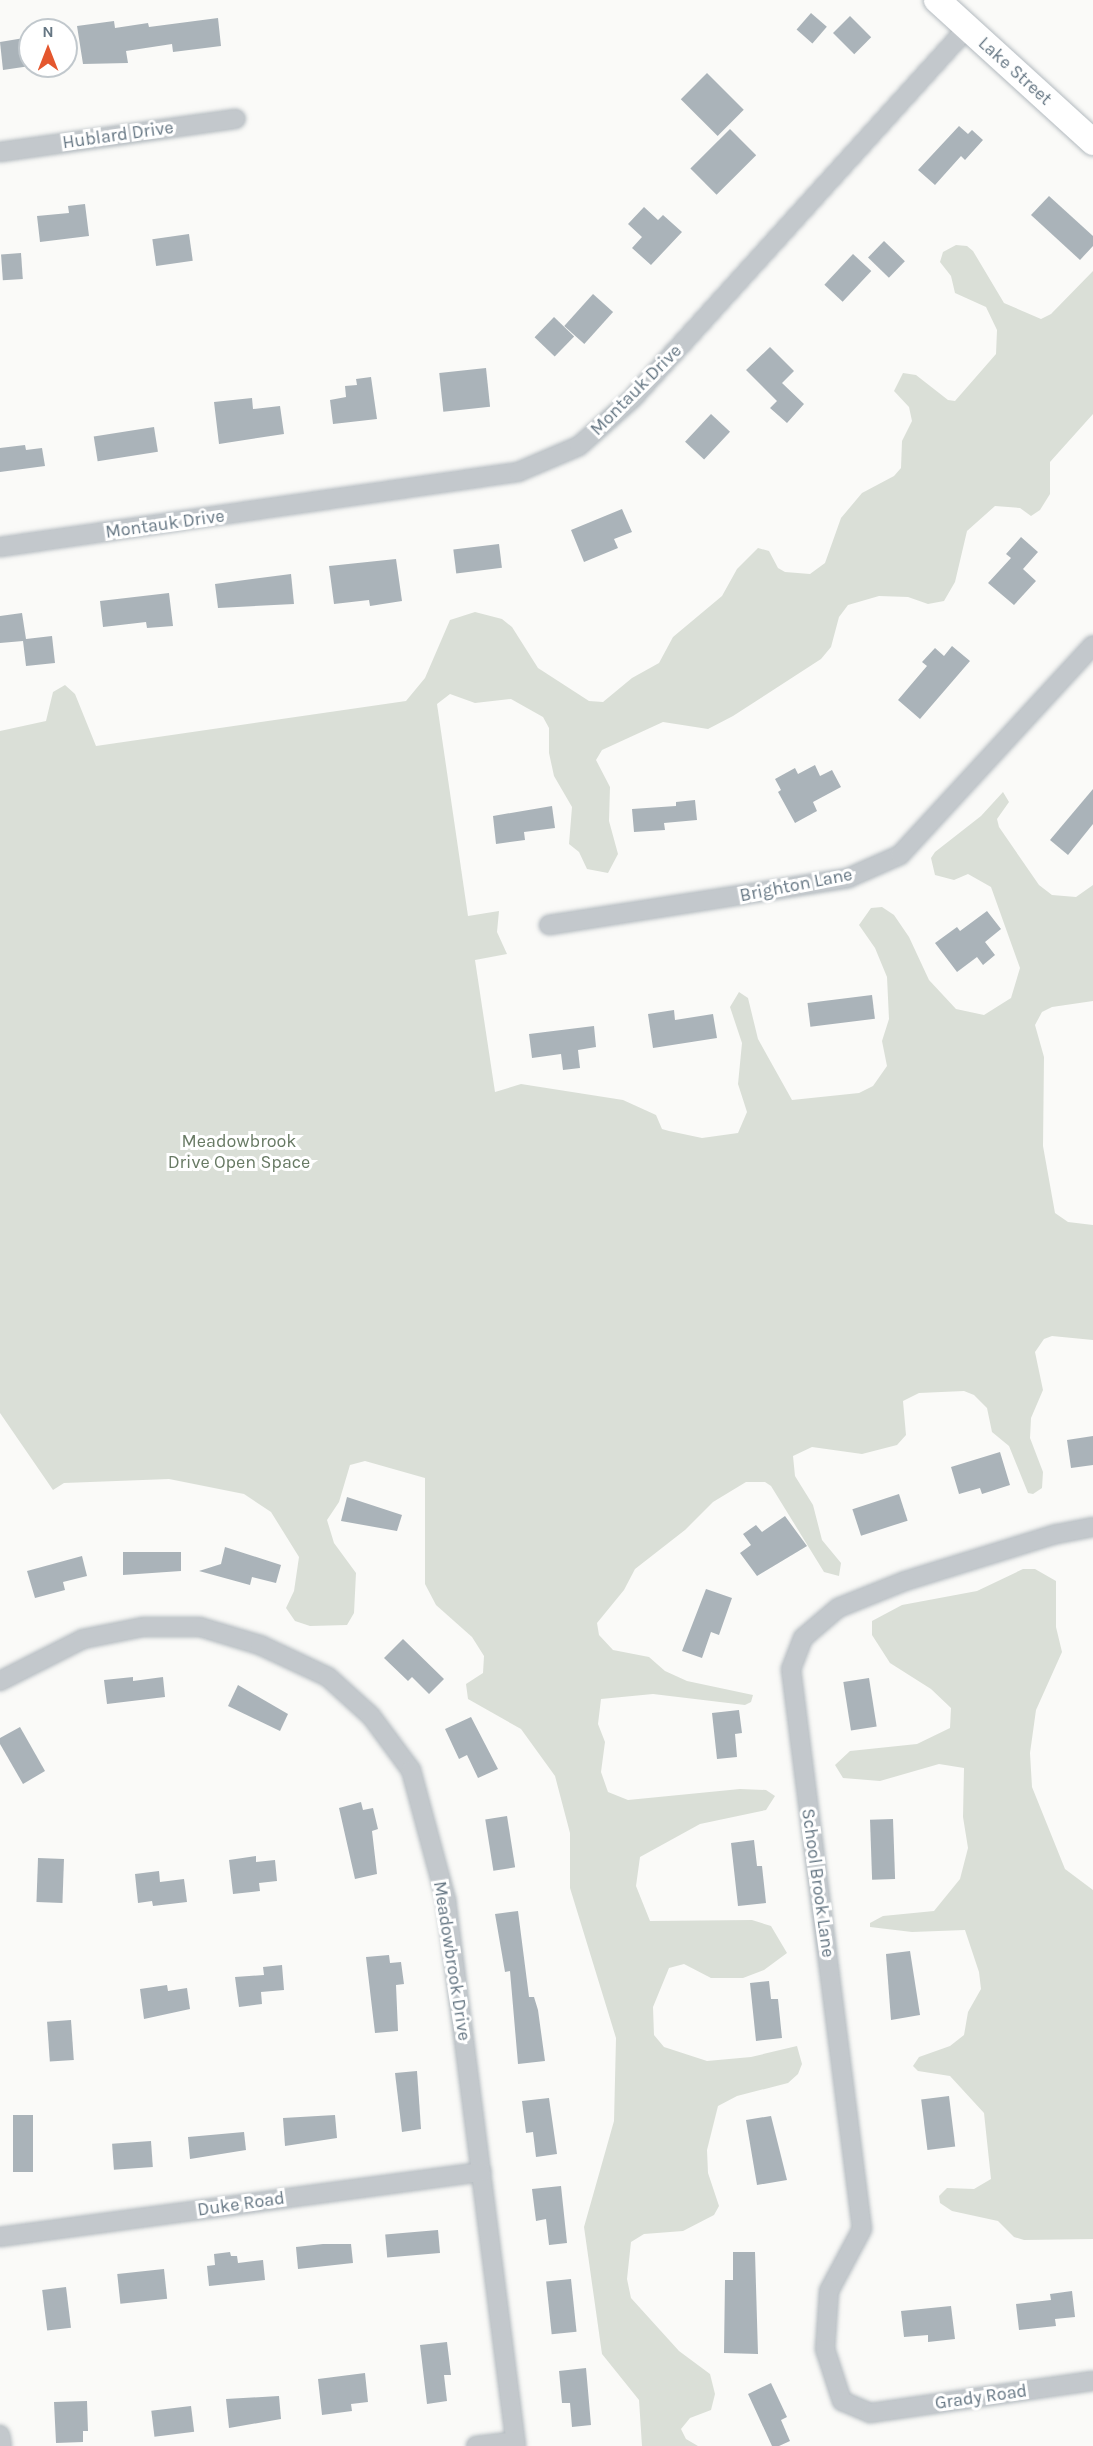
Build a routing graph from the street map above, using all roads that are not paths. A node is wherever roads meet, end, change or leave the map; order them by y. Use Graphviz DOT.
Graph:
graph roads {
  1 [pos="937,0"];
  2 [pos="967,28"];
  3 [pos="236,119"];
  4 [pos="1093,142"];
  5 [pos="0,152"];
  6 [pos="0,547"];
  7 [pos="1093,645"];
  8 [pos="549,925"];
  9 [pos="1093,1527"];
  10 [pos="0,1682"];
  11 [pos="482,2172"];
  12 [pos="0,2237"];
  13 [pos="1093,2381"];
  14 [pos="870,2413"];
  15 [pos="0,2435"];
  16 [pos="516,2444"];
  17 [pos="2,2446"];
  18 [pos="476,2446"];
  1 -- 2 [label="street, Lake Street"];
  2 -- 4 [label="street, Lake Street"];
  2 -- 6 [label="street, Montauk Drive"];
  3 -- 5 [label="street, Hublard Drive"];
  7 -- 8 [label="street, Brighton Lane"];
  9 -- 14 [label="street, School Brook Lane"];
  10 -- 11 [label="street, Meadowbrook Drive"];
  11 -- 12 [label="street, Duke Road"];
  11 -- 16 [label="street, Meadowbrook Drive"];
  13 -- 14 [label="street, Grady Road"];
  15 -- 17 [label="street"];
  16 -- 18 [label="street"];
}
